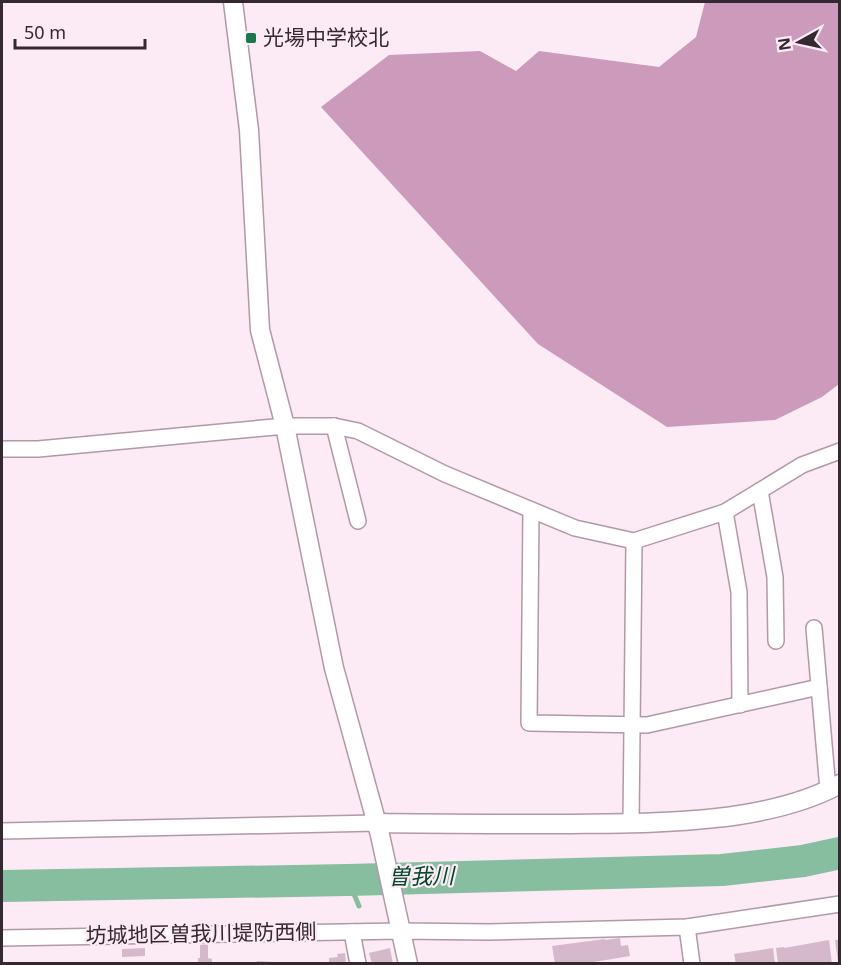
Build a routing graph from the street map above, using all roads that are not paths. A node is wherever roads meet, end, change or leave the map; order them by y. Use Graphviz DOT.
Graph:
graph roads {
  1 [pos="233,2"];
  2 [pos="285,426"];
  3 [pos="334,426"];
  4 [pos="2,449"];
  5 [pos="839,451"];
  6 [pos="840,456"];
  7 [pos="760,491"];
  8 [pos="531,510"];
  9 [pos="725,512"];
  10 [pos="358,521"];
  11 [pos="634,541"];
  12 [pos="814,628"];
  13 [pos="776,641"];
  14 [pos="819,687"];
  15 [pos="740,705"];
  16 [pos="632,725"];
  17 [pos="834,787"];
  18 [pos="631,823"];
  19 [pos="379,829"];
  20 [pos="2,831"];
  21 [pos="840,904"];
  22 [pos="400,927"];
  23 [pos="687,927"];
  24 [pos="352,932"];
  25 [pos="2,938"];
  26 [pos="358,963"];
  27 [pos="408,963"];
  28 [pos="692,963"];
  1 -- 2 [label="street"];
  2 -- 3 [label="street"];
  2 -- 4 [label="street"];
  2 -- 19 [label="street"];
  3 -- 8 [label="street"];
  3 -- 10 [label="street"];
  5 -- 6 [label="street"];
  5 -- 7 [label="street"];
  7 -- 9 [label="street"];
  7 -- 13 [label="street"];
  8 -- 11 [label="street"];
  8 -- 16 [label="street"];
  9 -- 11 [label="street"];
  9 -- 15 [label="street"];
  11 -- 16 [label="street"];
  12 -- 14 [label="street"];
  14 -- 15 [label="street"];
  14 -- 17 [label="street"];
  15 -- 16 [label="street"];
  16 -- 18 [label="street"];
  17 -- 18 [label="street"];
  18 -- 19 [label="street"];
  19 -- 20 [label="street"];
  19 -- 22 [label="street"];
  21 -- 23 [label="street, 坊城地区曽我川堤防西側"];
  22 -- 23 [label="street, 坊城地区曽我川堤防西側"];
  22 -- 24 [label="street, 坊城地区曽我川堤防西側"];
  22 -- 27 [label="street"];
  23 -- 28 [label="street"];
  24 -- 25 [label="street, 坊城地区曽我川堤防西側"];
  24 -- 26 [label="street"];
}
